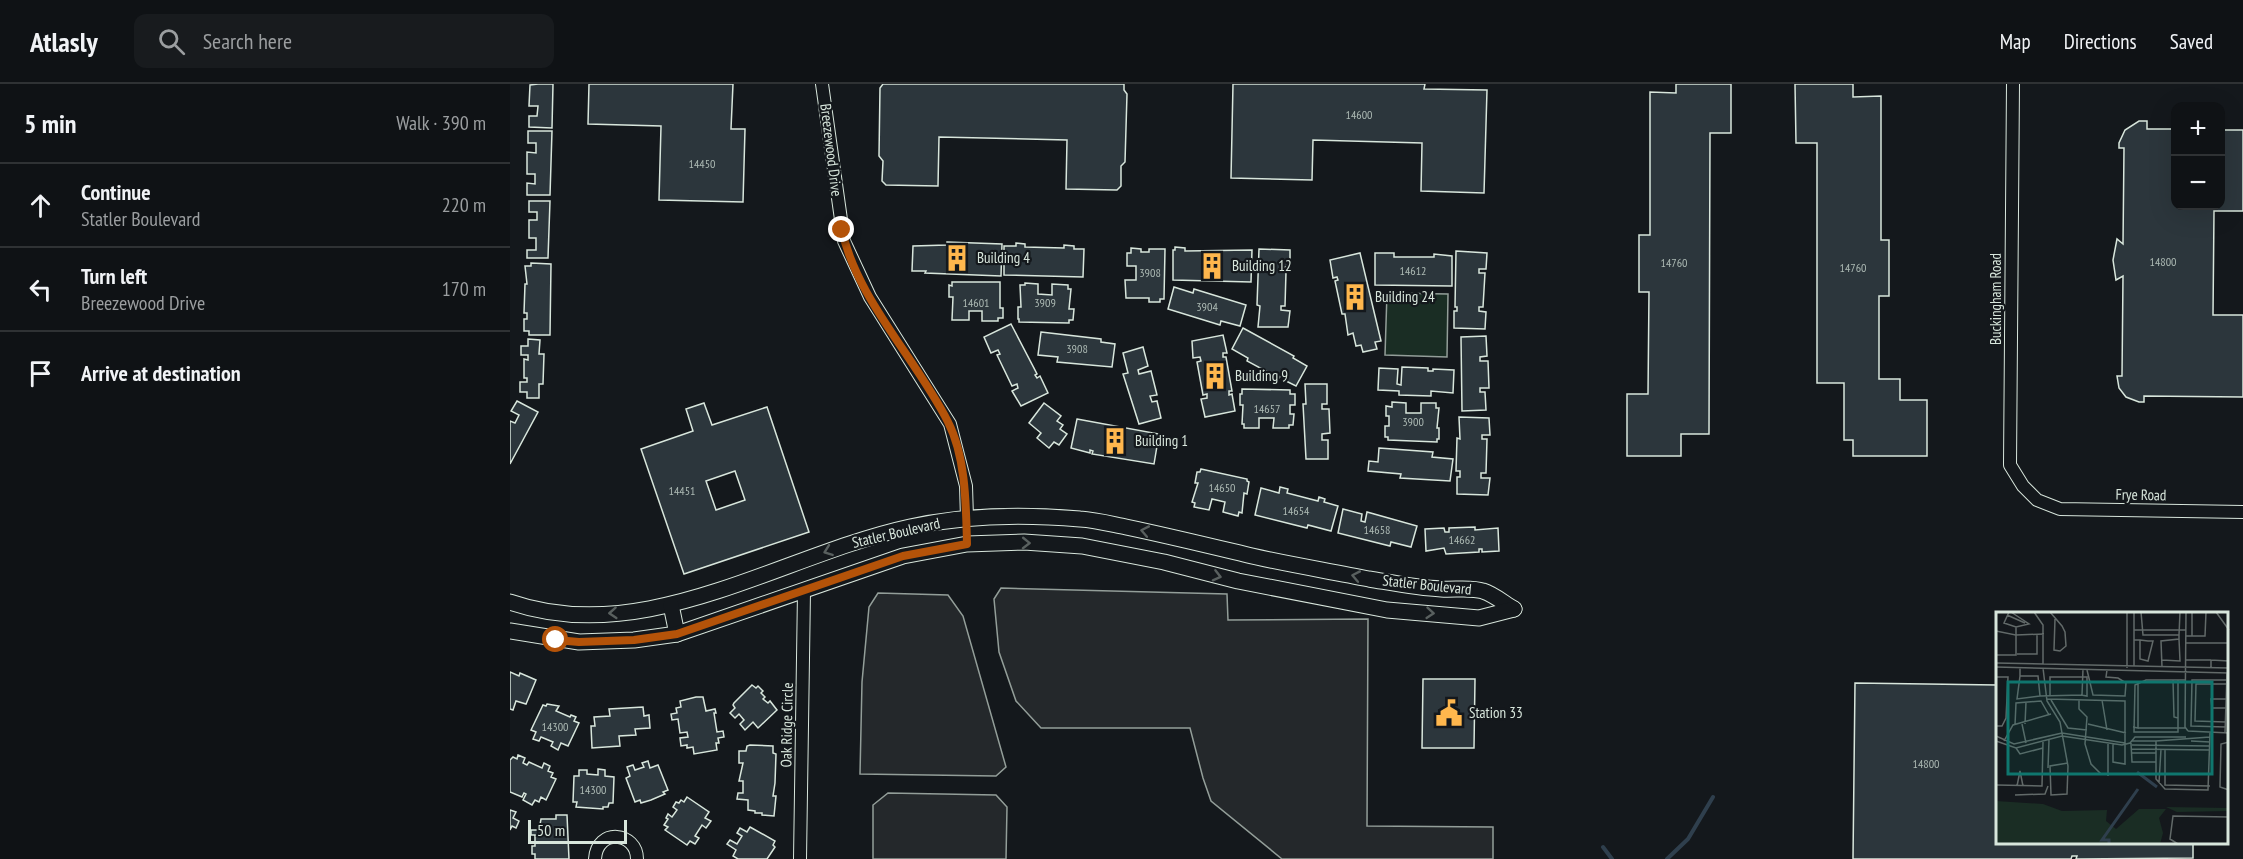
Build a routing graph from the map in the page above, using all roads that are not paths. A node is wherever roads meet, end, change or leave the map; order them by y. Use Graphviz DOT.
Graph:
graph roads {
  1 [pos="822,84"];
  2 [pos="2013,84"];
  3 [pos="2040,501"];
  4 [pos="2243,512"];
  5 [pos="967,518"];
  6 [pos="1168,536"];
  7 [pos="967,544"];
  8 [pos="1164,562"];
  9 [pos="804,591"];
  10 [pos="510,602"];
  11 [pos="670,605"];
  12 [pos="510,632"];
  13 [pos="677,634"];
  14 [pos="595,859"];
  15 [pos="637,859"];
  16 [pos="800,859"];
  1 -- 5 [label="street, Breezewood Drive"];
  2 -- 3 [label="street, Buckingham Road"];
  3 -- 4 [label="street, Frye Road"];
  6 -- 5 [label="street, Statler Boulevard, one-way"];
  5 -- 7 [label="street, Breezewood Drive"];
  5 -- 11 [label="street, Statler Boulevard, one-way"];
  6 -- 8 [label="street"];
  8 -- 6 [label="street, Statler Boulevard, one-way"];
  7 -- 8 [label="street, Statler Boulevard, one-way"];
  7 -- 9 [label="street, Statler Boulevard"];
  9 -- 13 [label="street, Statler Boulevard"];
  9 -- 16 [label="street, Oak Ridge Circle"];
  11 -- 10 [label="street, Statler Boulevard, one-way"];
  11 -- 13 [label="street"];
  12 -- 13 [label="street, Statler Boulevard"];
  14 -- 15 [label="street"];
}
